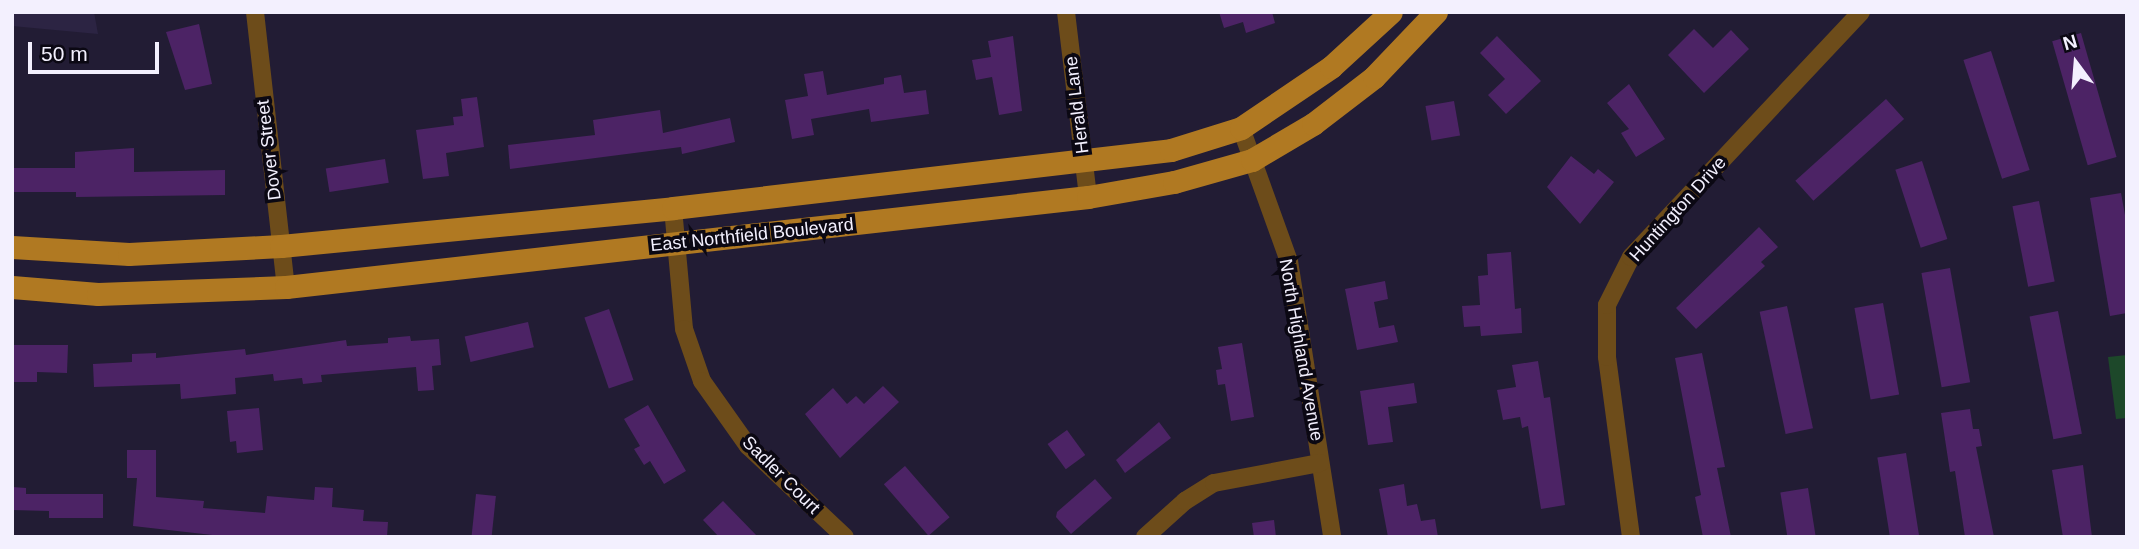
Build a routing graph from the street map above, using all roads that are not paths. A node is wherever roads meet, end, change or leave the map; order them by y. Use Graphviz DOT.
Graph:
graph roads {
  1 [pos="255,12"];
  2 [pos="1066,12"];
  3 [pos="1391,12"];
  4 [pos="1436,12"];
  5 [pos="1861,12"];
  6 [pos="1241,128"];
  7 [pos="1252,160"];
  8 [pos="1084,162"];
  9 [pos="1088,197"];
  10 [pos="673,208"];
  11 [pos="676,243"];
  12 [pos="281,246"];
  13 [pos="12,247"];
  14 [pos="12,287"];
  15 [pos="286,287"];
  16 [pos="1320,463"];
  17 [pos="845,537"];
  18 [pos="1145,537"];
  19 [pos="1332,537"];
  20 [pos="1631,537"];
  1 -- 12 [label="street, Dover Street"];
  2 -- 8 [label="street, Herald Lane"];
  3 -- 6 [label="main road, East Northfield Boulevard"];
  4 -- 7 [label="main road, East Northfield Boulevard"];
  5 -- 20 [label="street, Huntington Drive"];
  6 -- 7 [label="street, North Highland Avenue"];
  6 -- 8 [label="main road, East Northfield Boulevard"];
  7 -- 9 [label="main road, East Northfield Boulevard"];
  7 -- 16 [label="street, North Highland Avenue"];
  8 -- 9 [label="street, Herald Lane"];
  8 -- 10 [label="main road, East Northfield Boulevard"];
  9 -- 11 [label="main road, East Northfield Boulevard"];
  10 -- 11 [label="street, Sadler Court"];
  10 -- 12 [label="main road, East Northfield Boulevard"];
  11 -- 15 [label="main road, East Northfield Boulevard"];
  11 -- 17 [label="street, Sadler Court"];
  12 -- 13 [label="main road, East Northfield Boulevard"];
  12 -- 15 [label="street, Dover Street"];
  14 -- 15 [label="main road, East Northfield Boulevard"];
  16 -- 18 [label="street"];
  16 -- 19 [label="street, North Highland Avenue"];
}
